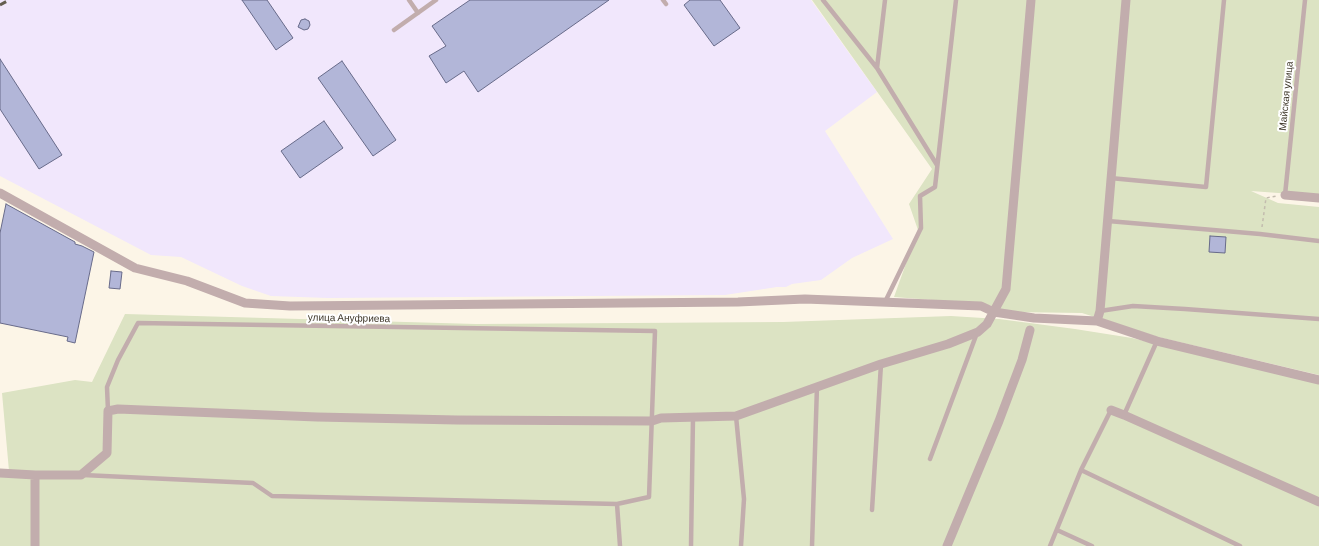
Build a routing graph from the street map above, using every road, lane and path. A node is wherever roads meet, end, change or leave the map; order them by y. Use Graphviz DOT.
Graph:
graph roads {
  1 [pos="409,0"];
  2 [pos="436,0"];
  3 [pos="823,0"];
  4 [pos="885,0"];
  5 [pos="956,0"];
  6 [pos="1031,0"];
  7 [pos="1126,0"];
  8 [pos="1224,0"];
  9 [pos="1305,0"];
  10 [pos="418,13"];
  11 [pos="394,30"];
  12 [pos="877,68"];
  13 [pos="937,165"];
  14 [pos="1110,178"];
  15 [pos="0,193"];
  16 [pos="1284,195"];
  17 [pos="1319,198"];
  18 [pos="1108,221"];
  19 [pos="1260,234"];
  20 [pos="1319,241"];
  21 [pos="886,302"];
  22 [pos="1100,311"];
  23 [pos="994,312"];
  24 [pos="1319,319"];
  25 [pos="1097,321"];
  26 [pos="1030,330"];
  27 [pos="978,332"];
  28 [pos="1157,341"];
  29 [pos="881,364"];
  30 [pos="1319,380"];
  31 [pos="817,386"];
  32 [pos="1111,410"];
  33 [pos="108,411"];
  34 [pos="1124,415"];
  35 [pos="736,416"];
  36 [pos="693,417"];
  37 [pos="652,421"];
  38 [pos="930,459"];
  39 [pos="1081,470"];
  40 [pos="0,473"];
  41 [pos="34,475"];
  42 [pos="82,475"];
  43 [pos="1319,502"];
  44 [pos="617,504"];
  45 [pos="872,510"];
  46 [pos="1057,530"];
  47 [pos="35,546"];
  48 [pos="620,546"];
  49 [pos="691,546"];
  50 [pos="741,546"];
  51 [pos="812,546"];
  52 [pos="948,546"];
  53 [pos="1050,546"];
  54 [pos="1092,546"];
  55 [pos="1240,546"];
  1 -- 10 [label="lane"];
  2 -- 10 [label="lane"];
  3 -- 12 [label="lane"];
  4 -- 12 [label="lane"];
  5 -- 13 [label="lane"];
  6 -- 23 [label="street"];
  7 -- 14 [label="street"];
  8 -- 14 [label="lane"];
  9 -- 16 [label="lane, Майская улица"];
  10 -- 11 [label="lane"];
  12 -- 13 [label="lane"];
  13 -- 21 [label="lane"];
  14 -- 18 [label="street"];
  15 -- 21 [label="street"];
  16 -- 17 [label="street"];
  16 -- 19 [label="path"];
  18 -- 19 [label="lane"];
  18 -- 22 [label="street"];
  19 -- 20 [label="lane"];
  21 -- 23 [label="street"];
  22 -- 24 [label="lane"];
  22 -- 25 [label="street"];
  23 -- 25 [label="street"];
  23 -- 27 [label="street"];
  25 -- 28 [label="street"];
  26 -- 52 [label="street"];
  27 -- 29 [label="street"];
  27 -- 38 [label="lane"];
  28 -- 30 [label="street"];
  28 -- 34 [label="lane"];
  29 -- 31 [label="street"];
  29 -- 45 [label="lane"];
  31 -- 35 [label="street"];
  31 -- 51 [label="lane"];
  32 -- 34 [label="street"];
  32 -- 39 [label="lane"];
  33 -- 37 [label="street"];
  33 -- 37 [label="lane, улица Ануфриева"];
  33 -- 42 [label="street"];
  34 -- 43 [label="street"];
  35 -- 36 [label="street"];
  35 -- 50 [label="lane"];
  36 -- 37 [label="street"];
  36 -- 49 [label="lane"];
  37 -- 44 [label="lane"];
  39 -- 46 [label="lane"];
  39 -- 55 [label="lane"];
  40 -- 41 [label="street"];
  41 -- 42 [label="street"];
  41 -- 47 [label="street"];
  42 -- 44 [label="lane"];
  44 -- 48 [label="lane"];
  46 -- 53 [label="lane"];
  46 -- 54 [label="lane"];
}
